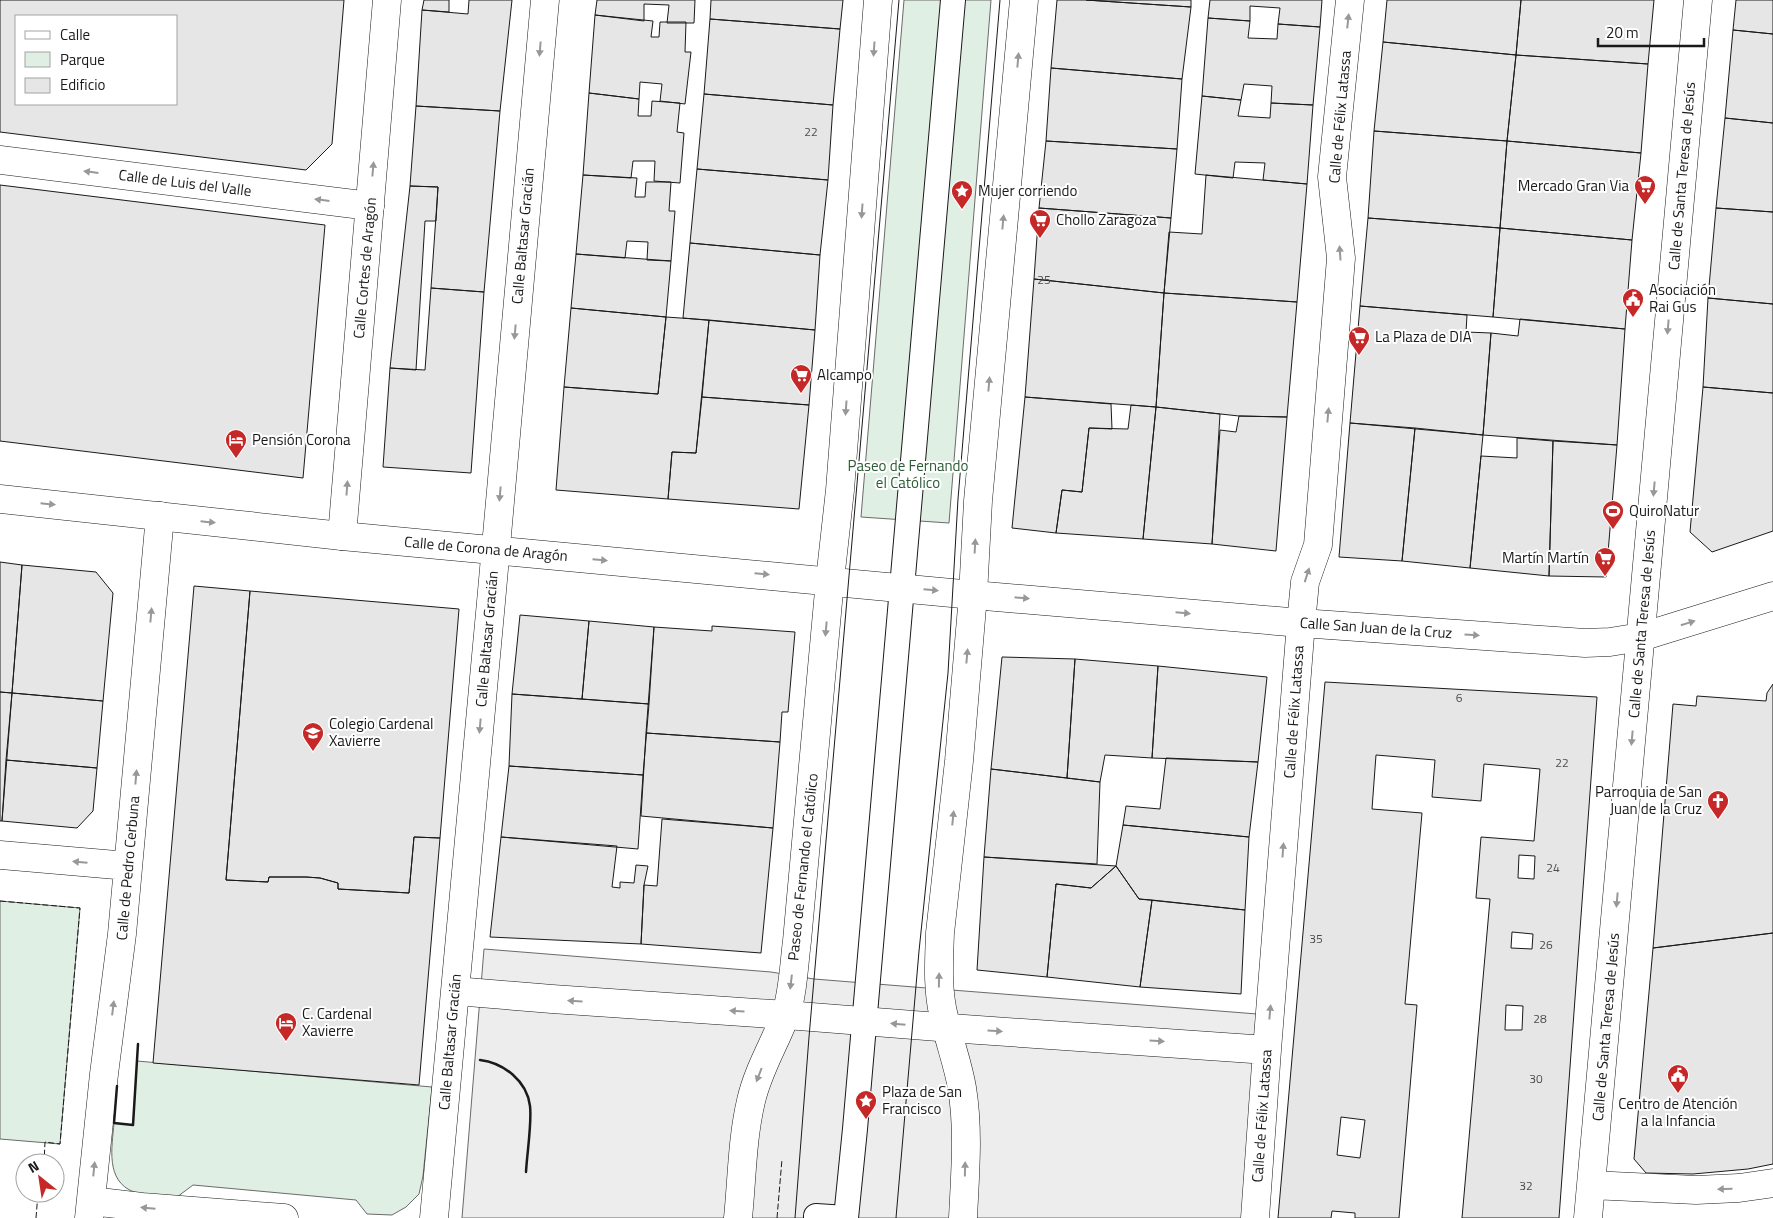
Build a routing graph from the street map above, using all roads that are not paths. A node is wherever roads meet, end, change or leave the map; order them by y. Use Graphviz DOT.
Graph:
graph roads {
  1 [pos="387,0"];
  2 [pos="545,0"];
  3 [pos="878,0"];
  4 [pos="953,0"];
  5 [pos="1024,0"];
  6 [pos="1350,0"];
  7 [pos="1698,0"];
  8 [pos="0,160"];
  9 [pos="370,206"];
  10 [pos="0,499"];
  11 [pos="160,516"];
  12 [pos="342,536"];
  13 [pos="495,550"];
  14 [pos="830,580"];
  15 [pos="902,588"];
  16 [pos="973,595"];
  17 [pos="1773,596"];
  18 [pos="1301,623"];
  19 [pos="1641,637"];
  20 [pos="0,855"];
  21 [pos="128,866"];
  22 [pos="455,990"];
  23 [pos="786,1015"];
  24 [pos="864,1021"];
  25 [pos="946,1028"];
  26 [pos="1267,1050"];
  27 [pos="1773,1183"];
  28 [pos="1591,1185"];
  29 [pos="90,1210"];
  30 [pos="430,1215"];
  31 [pos="284,1218"];
  32 [pos="738,1218"];
  33 [pos="816,1218"];
  34 [pos="846,1218"];
  35 [pos="963,1218"];
  36 [pos="1255,1218"];
  37 [pos="1588,1218"];
  9 -- 1 [label="street, Calle Cortes de Aragón, one-way"];
  2 -- 13 [label="street, Calle Baltasar Gracián, one-way"];
  3 -- 14 [label="street, Paseo de Fernando el Católico, one-way"];
  4 -- 15 [label="street"];
  16 -- 5 [label="street, one-way"];
  18 -- 6 [label="street, Calle de Félix Latassa, one-way"];
  7 -- 19 [label="street, Calle de Santa Teresa de Jesús, one-way"];
  9 -- 8 [label="street, Calle de Luis del Valle, one-way"];
  12 -- 9 [label="street, Calle Cortes de Aragón, one-way"];
  10 -- 11 [label="street, Calle de Corona de Aragón, one-way"];
  11 -- 12 [label="street, Calle de Corona de Aragón, one-way"];
  21 -- 11 [label="street, Calle de Pedro Cerbuna, one-way"];
  12 -- 13 [label="street, Calle de Corona de Aragón"];
  13 -- 14 [label="street, Calle de Corona de Aragón, one-way"];
  13 -- 22 [label="street, Calle Baltasar Gracián, one-way"];
  14 -- 15 [label="street, Calle de Corona de Aragón"];
  14 -- 23 [label="street, Paseo de Fernando el Católico, one-way"];
  15 -- 16 [label="street, Calle de Corona de Aragón, one-way"];
  15 -- 24 [label="street"];
  16 -- 18 [label="street, Calle San Juan de la Cruz, one-way"];
  25 -- 16 [label="street, one-way"];
  19 -- 17 [label="street, Calle San Juan de la Cruz, one-way"];
  18 -- 19 [label="street, Calle San Juan de la Cruz, one-way"];
  26 -- 18 [label="street, Calle de Félix Latassa, one-way"];
  19 -- 28 [label="street, Calle de Santa Teresa de Jesús, one-way"];
  21 -- 20 [label="street, one-way"];
  29 -- 21 [label="street, Calle de Pedro Cerbuna, one-way"];
  23 -- 22 [label="street, one-way"];
  22 -- 30 [label="street, Calle Baltasar Gracián"];
  23 -- 24 [label="street"];
  23 -- 32 [label="street, Paseo de Fernando el Católico, one-way"];
  25 -- 24 [label="street, one-way"];
  24 -- 34 [label="street"];
  25 -- 26 [label="street, one-way"];
  35 -- 25 [label="street, one-way"];
  26 -- 36 [label="street, Calle de Félix Latassa"];
  27 -- 28 [label="street, one-way"];
  28 -- 37 [label="street, Calle de Santa Teresa de Jesús"];
  31 -- 29 [label="street, one-way"];
  33 -- 34 [label="street"];
}
